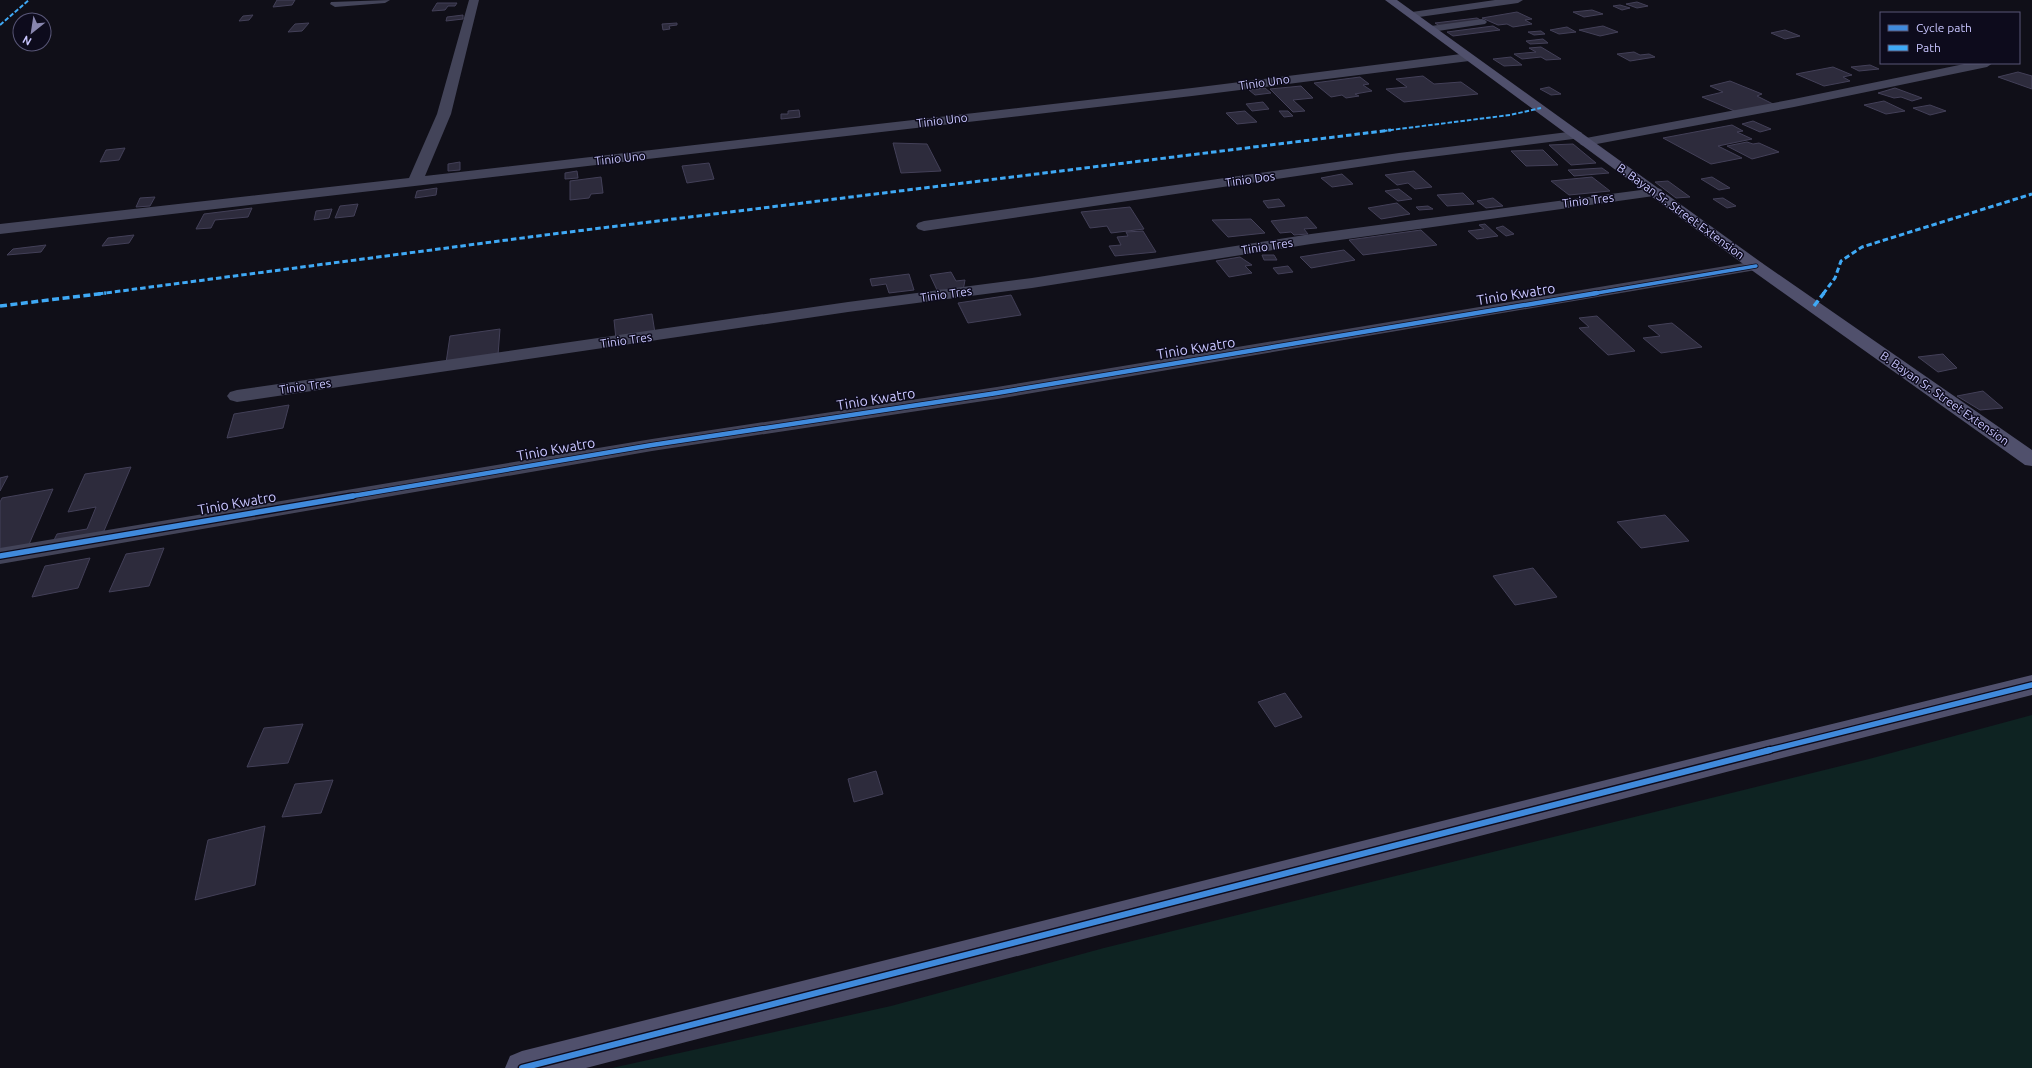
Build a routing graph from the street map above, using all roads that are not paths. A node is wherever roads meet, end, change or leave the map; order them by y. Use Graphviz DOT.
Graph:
graph roads {
  1 [pos="385,0"];
  2 [pos="474,0"];
  3 [pos="1390,0"];
  4 [pos="1518,0"];
  5 [pos="335,4"];
  6 [pos="1412,15"];
  7 [pos="1482,22"];
  8 [pos="1431,29"];
  9 [pos="1469,57"];
  10 [pos="1982,64"];
  11 [pos="1581,139"];
  12 [pos="415,181"];
  13 [pos="1656,192"];
  14 [pos="924,226"];
  15 [pos="0,229"];
  16 [pos="1756,266"];
  17 [pos="236,396"];
  18 [pos="2032,460"];
  19 [pos="0,556"];
  20 [pos="2032,685"];
  21 [pos="522,1068"];
  1 -- 5 [label="street"];
  2 -- 12 [label="street"];
  3 -- 6 [label="street, B. Bayan Sr. Street Extension"];
  4 -- 6 [label="street"];
  6 -- 8 [label="street, B. Bayan Sr. Street Extension"];
  7 -- 8 [label="lane"];
  8 -- 9 [label="street, B. Bayan Sr. Street Extension"];
  9 -- 11 [label="street, B. Bayan Sr. Street Extension"];
  9 -- 12 [label="street, Tinio Uno"];
  10 -- 11 [label="street, Tinio Dos"];
  11 -- 13 [label="street, B. Bayan Sr. Street Extension"];
  11 -- 14 [label="street, Tinio Dos"];
  12 -- 15 [label="street, Tinio Uno"];
  13 -- 16 [label="street, B. Bayan Sr. Street Extension"];
  13 -- 17 [label="street, Tinio Tres"];
  16 -- 18 [label="street, B. Bayan Sr. Street Extension"];
  16 -- 19 [label="street, Tinio Kwatro"];
  20 -- 21 [label="street"];
}
